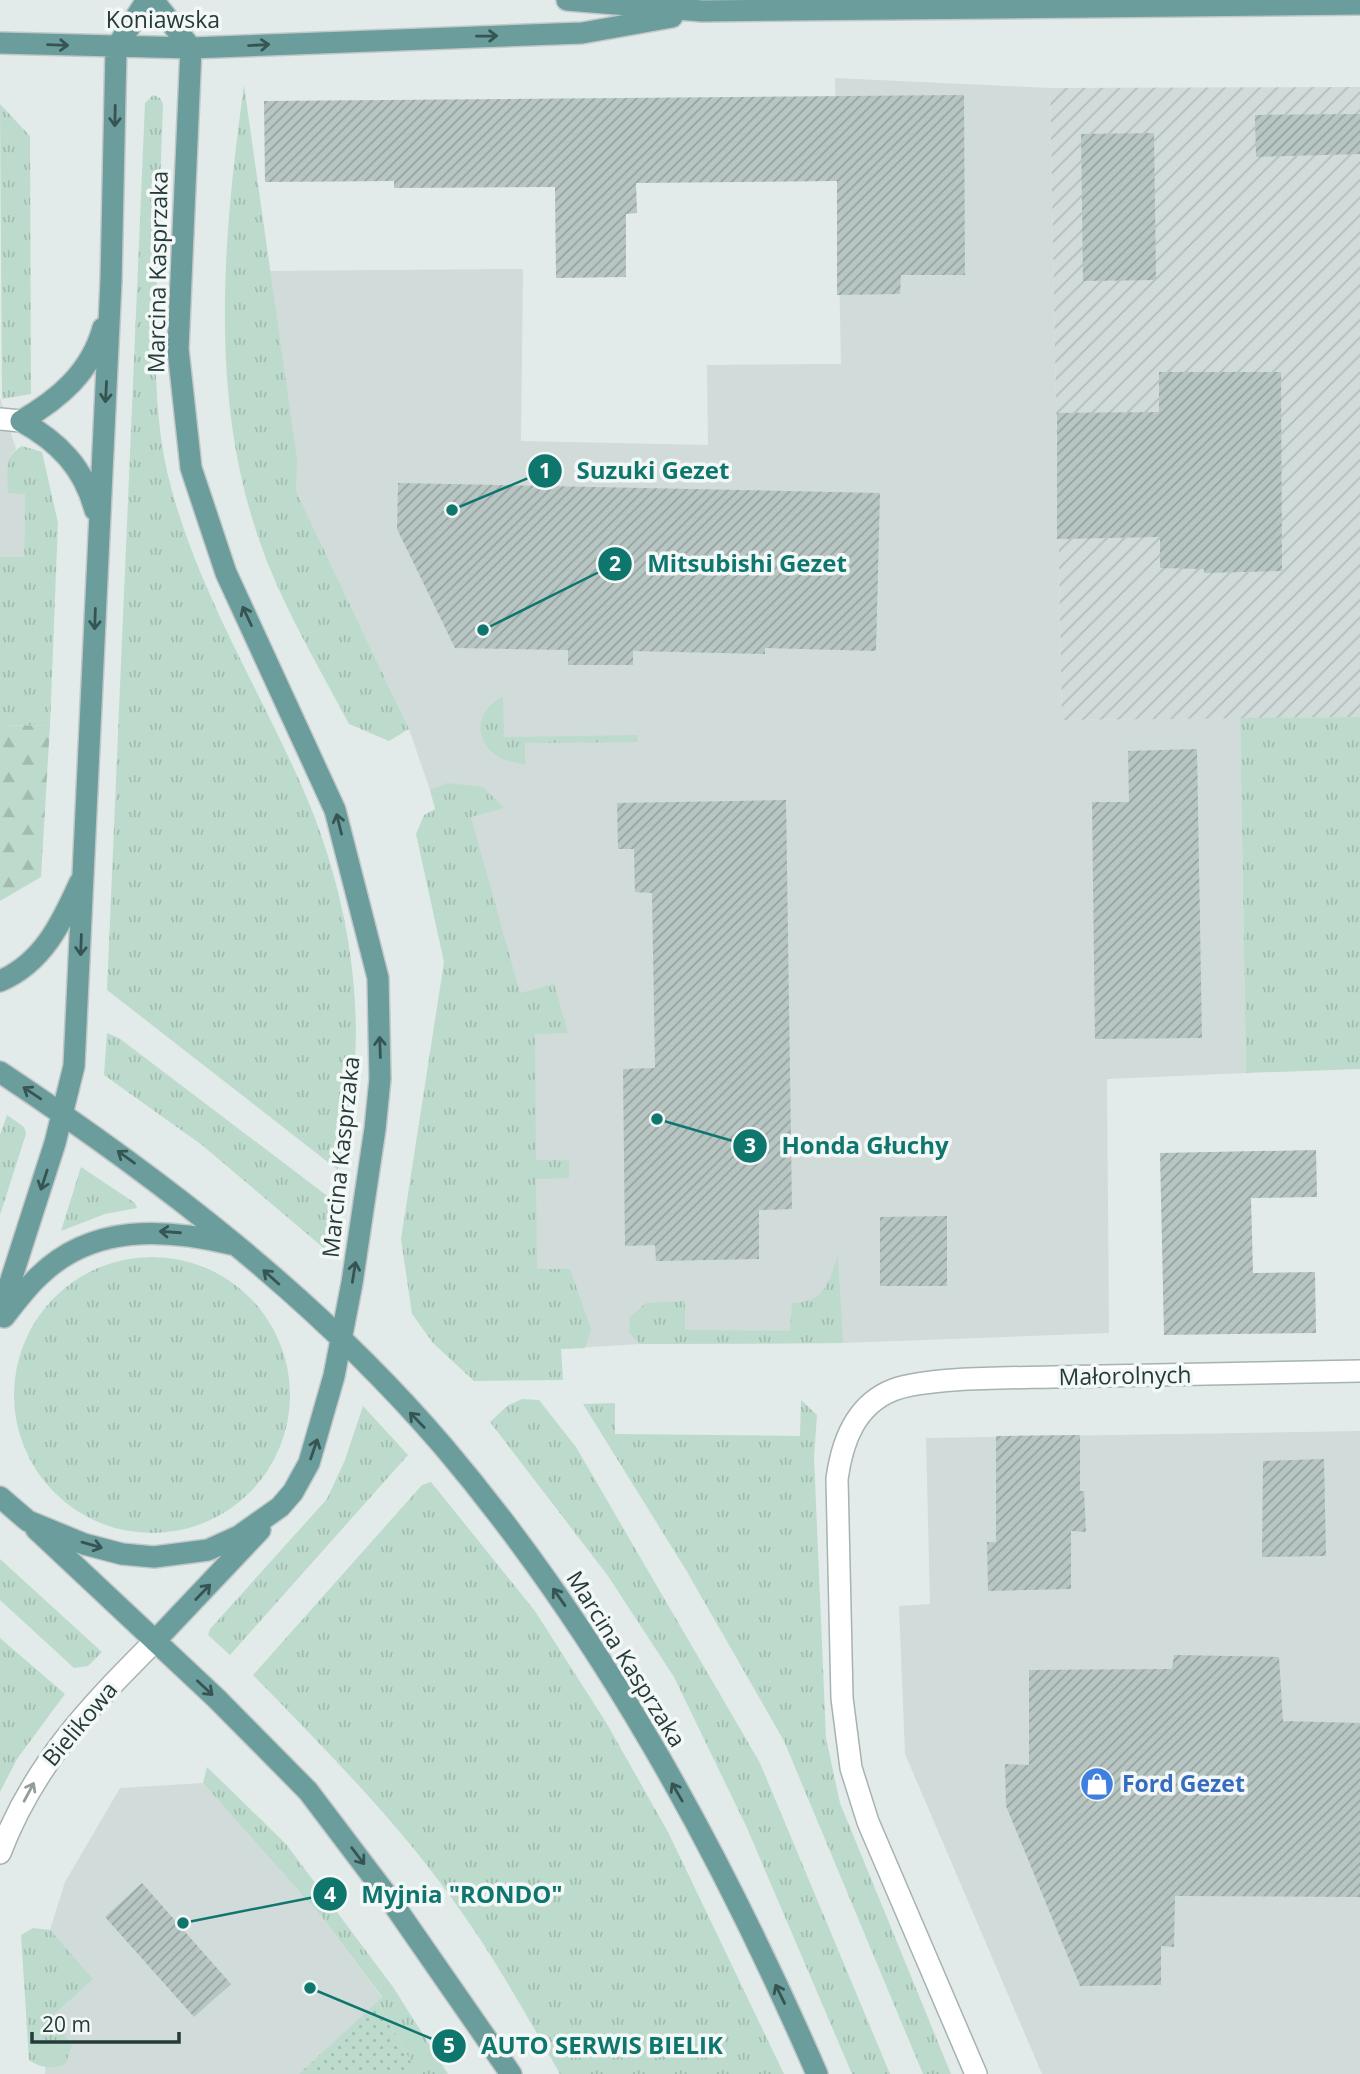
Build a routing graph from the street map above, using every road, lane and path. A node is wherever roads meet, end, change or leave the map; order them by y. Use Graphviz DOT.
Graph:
graph roads {
  1 [pos="147,0"];
  2 [pos="153,0"];
  3 [pos="567,0"];
  4 [pos="1360,4"];
  5 [pos="702,12"];
  6 [pos="0,43"];
  7 [pos="116,48"];
  8 [pos="191,48"];
  9 [pos="111,281"];
  10 [pos="11,420"];
  11 [pos="98,539"];
  12 [pos="84,874"];
  13 [pos="0,981"];
  14 [pos="0,1072"];
  15 [pos="64,1114"];
  16 [pos="237,1245"];
  17 [pos="0,1314"];
  18 [pos="0,1321"];
  19 [pos="340,1339"];
  20 [pos="1360,1371"];
  21 [pos="0,1497"];
  22 [pos="280,1507"];
  23 [pos="28,1521"];
  24 [pos="155,1641"];
  25 [pos="0,1853"];
  26 [pos="511,2074"];
  27 [pos="817,2074"];
  28 [pos="976,2074"];
  1 -- 7 [label="main road"];
  2 -- 8 [label="main road"];
  3 -- 5 [label="main road, Koniawska"];
  4 -- 5 [label="main road, Koniawska"];
  8 -- 5 [label="main road, Koniawska, one-way"];
  6 -- 7 [label="main road, Koniawska, one-way"];
  7 -- 8 [label="main road, Koniawska"];
  7 -- 9 [label="main road, Marcina Kasprzaka, one-way"];
  19 -- 8 [label="main road, Marcina Kasprzaka, one-way"];
  9 -- 10 [label="main road"];
  9 -- 11 [label="main road, Marcina Kasprzaka, one-way"];
  10 -- 11 [label="main road"];
  11 -- 12 [label="main road, Marcina Kasprzaka, one-way"];
  12 -- 13 [label="main road"];
  12 -- 15 [label="main road, Marcina Kasprzaka, one-way"];
  15 -- 14 [label="main road, one-way"];
  16 -- 15 [label="main road, one-way"];
  15 -- 17 [label="main road, Marcina Kasprzaka, one-way"];
  16 -- 18 [label="main road, one-way"];
  19 -- 16 [label="main road, one-way"];
  22 -- 19 [label="main road, one-way"];
  27 -- 19 [label="main road, Marcina Kasprzaka, one-way"];
  20 -- 28 [label="street, Małorolnych"];
  21 -- 23 [label="main road"];
  23 -- 22 [label="main road, one-way"];
  24 -- 22 [label="main road, one-way"];
  23 -- 24 [label="main road"];
  25 -- 24 [label="street, Bielikowa, one-way"];
  24 -- 26 [label="main road, one-way"];
}
